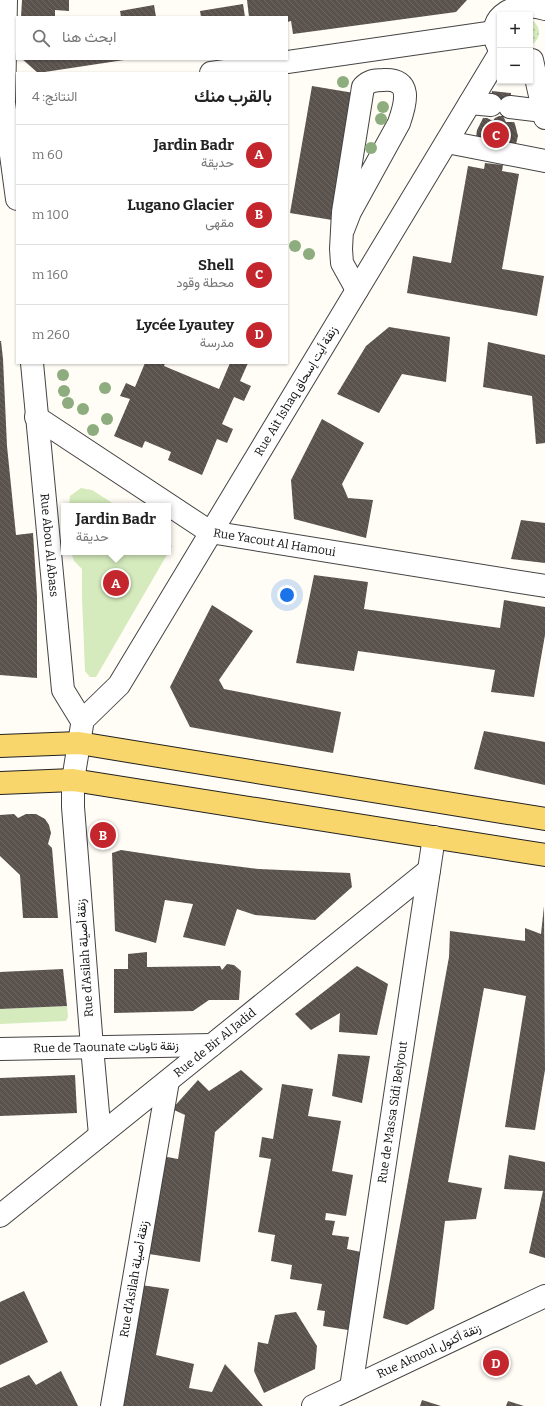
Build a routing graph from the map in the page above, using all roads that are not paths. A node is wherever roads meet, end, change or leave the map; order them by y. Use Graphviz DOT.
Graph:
graph roads {
  1 [pos="6,0"];
  2 [pos="535,4"];
  3 [pos="502,12"];
  4 [pos="497,20"];
  5 [pos="497,40"];
  6 [pos="536,58"];
  7 [pos="497,69"];
  8 [pos="220,72"];
  9 [pos="7,103"];
  10 [pos="490,105"];
  11 [pos="544,114"];
  12 [pos="13,139"];
  13 [pos="447,142"];
  14 [pos="545,161"];
  15 [pos="16,185"];
  16 [pos="343,230"];
  17 [pos="357,290"];
  18 [pos="32,364"];
  19 [pos="36,417"];
  20 [pos="166,503"];
  21 [pos="171,506"];
  22 [pos="210,532"];
  23 [pos="545,586"];
  24 [pos="82,721"];
  25 [pos="79,743"];
  26 [pos="0,746"];
  27 [pos="73,780"];
  28 [pos="0,783"];
  29 [pos="545,819"];
  30 [pos="434,837"];
  31 [pos="545,855"];
  32 [pos="429,870"];
  33 [pos="212,1045"];
  34 [pos="92,1047"];
  35 [pos="0,1049"];
  36 [pos="168,1081"];
  37 [pos="100,1135"];
  38 [pos="0,1216"];
  39 [pos="545,1296"];
  40 [pos="352,1388"];
  41 [pos="112,1406"];
  42 [pos="313,1406"];
  1 -- 9 [label="street"];
  2 -- 3 [label="street"];
  4 -- 5 [label="street"];
  5 -- 8 [label="street"];
  6 -- 11 [label="street"];
  7 -- 10 [label="street, Rue Ait Ishaq زنقة أيت إسحاق"];
  9 -- 12 [label="street"];
  10 -- 11 [label="street"];
  10 -- 13 [label="street, Rue Ait Ishaq زنقة أيت إسحاق"];
  12 -- 15 [label="street"];
  13 -- 14 [label="street"];
  13 -- 17 [label="street, Rue Ait Ishaq زنقة أيت إسحاق"];
  16 -- 16 [label="street"];
  16 -- 17 [label="street"];
  17 -- 22 [label="street, Rue Ait Ishaq زنقة أيت إسحاق"];
  18 -- 19 [label="street, Rue Abou Al Abass"];
  19 -- 20 [label="street, Rue Yacout Al Hamoui"];
  19 -- 24 [label="street, Rue Abou Al Abass"];
  21 -- 22 [label="street, Rue Yacout Al Hamoui"];
  22 -- 23 [label="street, Rue Yacout Al Hamoui"];
  22 -- 24 [label="street, Rue Ait Ishaq زنقة أيت إسحاق"];
  24 -- 25 [label="street, Rue d'Asilah زنقة أصيلة"];
  25 -- 26 [label="main road"];
  25 -- 27 [label="street, Rue d'Asilah زنقة أصيلة"];
  25 -- 29 [label="main road"];
  27 -- 28 [label="main road"];
  27 -- 30 [label="main road"];
  27 -- 34 [label="street, Rue d'Asilah زنقة أصيلة"];
  30 -- 31 [label="main road"];
  30 -- 32 [label="street, Rue de Massa Sidi Belyout"];
  32 -- 33 [label="street, Rue de Bir Al Jadid"];
  32 -- 40 [label="street, Rue de Massa Sidi Belyout"];
  33 -- 34 [label="street, Rue de Taounate زنقة تاونات"];
  33 -- 36 [label="street, Rue de Bir Al Jadid"];
  34 -- 35 [label="street, Rue de Taounate زنقة تاونات"];
  34 -- 37 [label="street, Rue d'Asilah زنقة أصيلة"];
  36 -- 37 [label="street, Rue de Bir Al Jadid"];
  36 -- 41 [label="street, Rue d'Asilah زنقة أصيلة"];
  37 -- 38 [label="street, Rue de Bir Al Jadid"];
  39 -- 40 [label="street, Rue Aknoul زنقة أكنول"];
  40 -- 42 [label="street, Rue Aknoul زنقة أكنول"];
}
